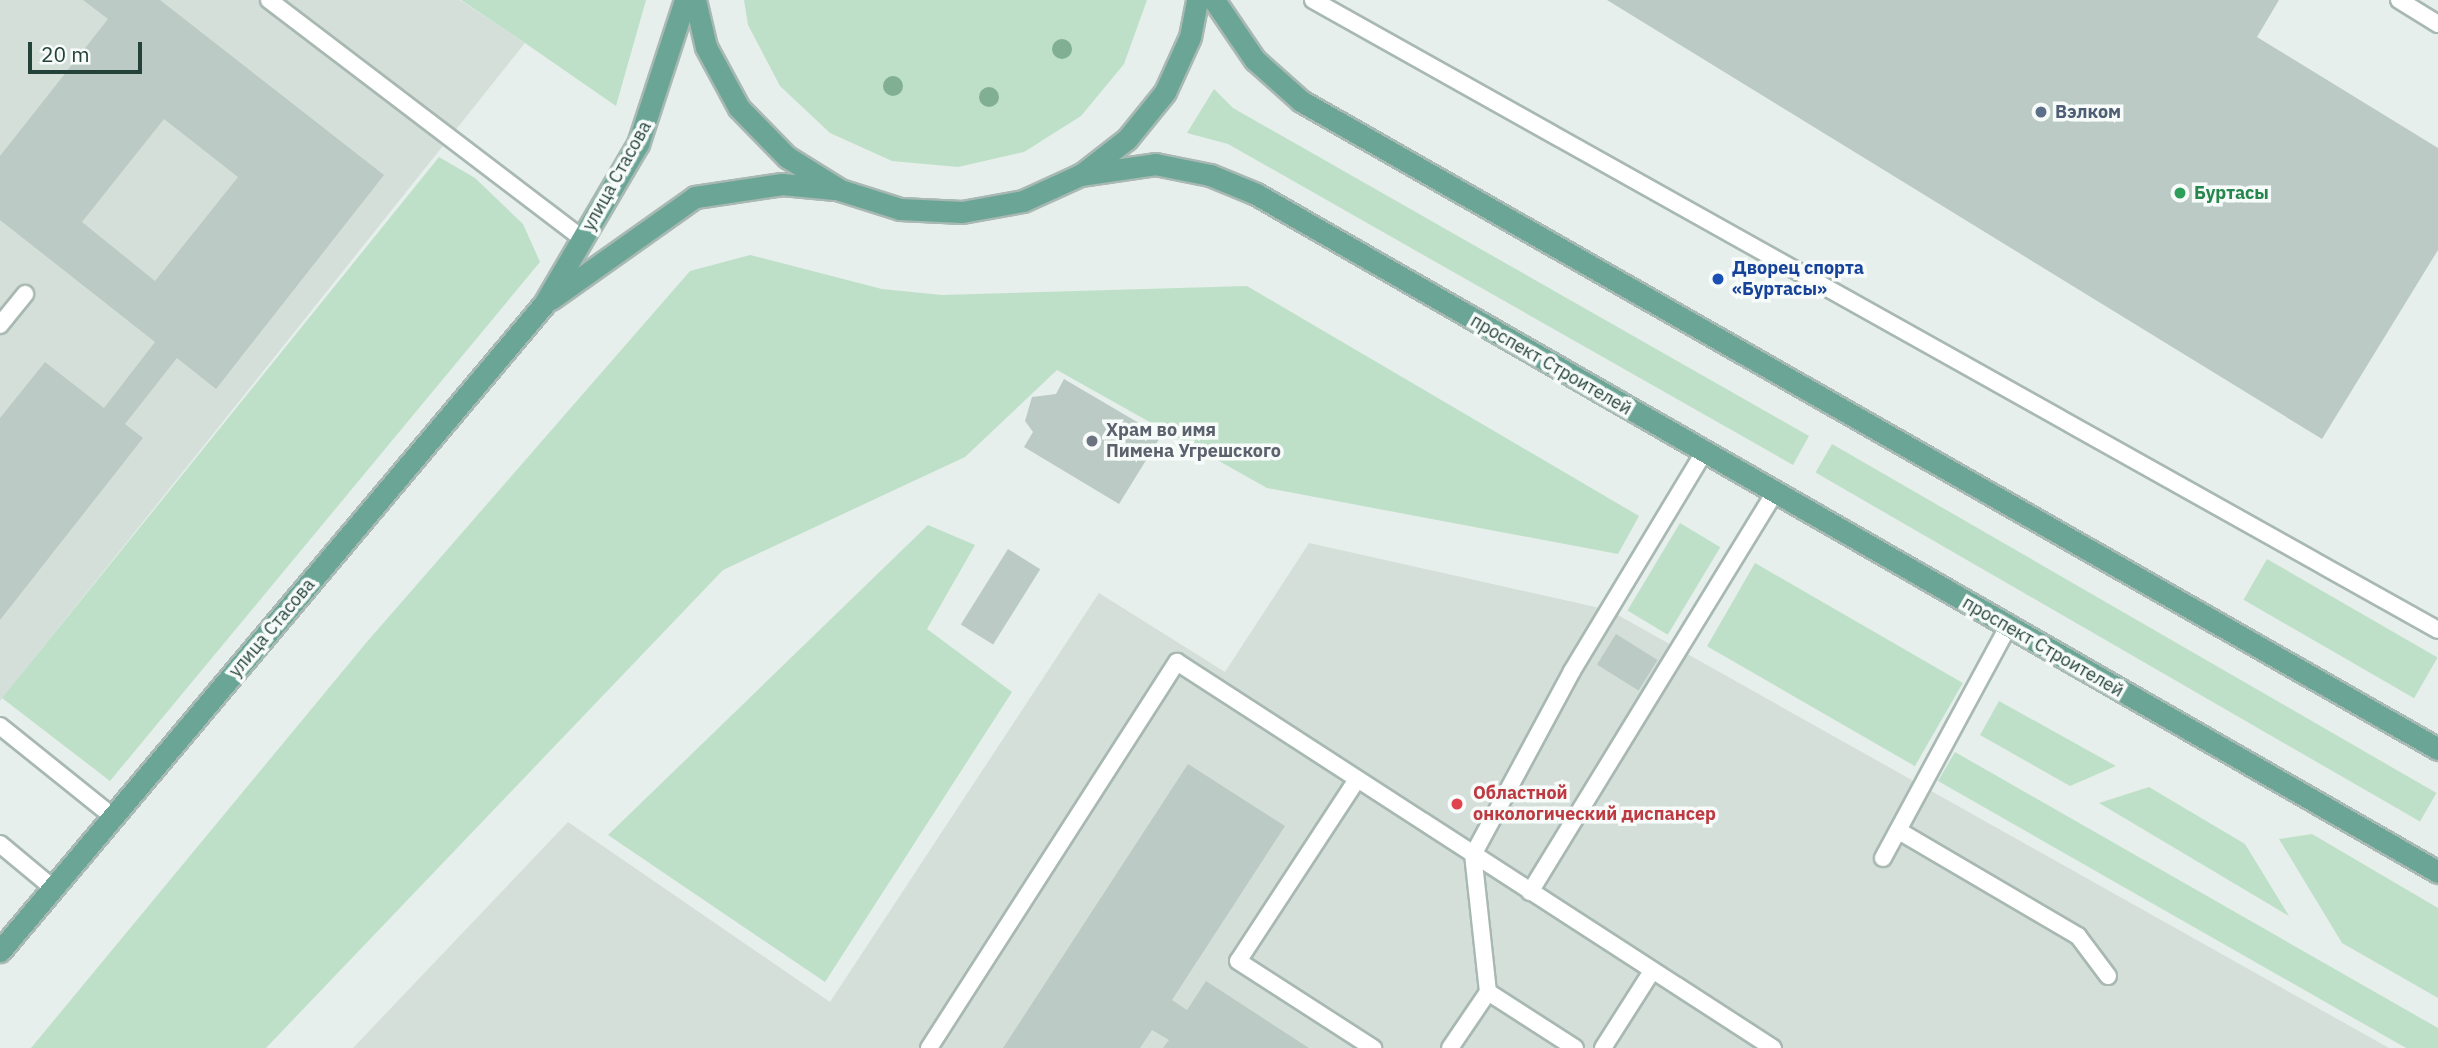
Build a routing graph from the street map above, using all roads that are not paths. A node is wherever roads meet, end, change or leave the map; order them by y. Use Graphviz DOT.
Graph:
graph roads {
  1 [pos="269,0"];
  2 [pos="685,0"];
  3 [pos="695,0"];
  4 [pos="1197,0"];
  5 [pos="1214,0"];
  6 [pos="1313,0"];
  7 [pos="2399,0"];
  8 [pos="2438,24"];
  9 [pos="1080,175"];
  10 [pos="840,190"];
  11 [pos="583,239"];
  12 [pos="25,294"];
  13 [pos="544,304"];
  14 [pos="0,324"];
  15 [pos="1703,454"];
  16 [pos="1774,494"];
  17 [pos="2008,627"];
  18 [pos="2438,630"];
  19 [pos="0,726"];
  20 [pos="2438,749"];
  21 [pos="1356,781"];
  22 [pos="113,817"];
  23 [pos="1899,831"];
  24 [pos="0,844"];
  25 [pos="1472,855"];
  26 [pos="1883,858"];
  27 [pos="2438,872"];
  28 [pos="53,888"];
  29 [pos="1530,892"];
  30 [pos="0,951"];
  31 [pos="1652,971"];
  32 [pos="2108,976"];
  33 [pos="1488,992"];
  34 [pos="929,1048"];
  35 [pos="1373,1048"];
  36 [pos="1450,1048"];
  37 [pos="1575,1048"];
  38 [pos="1603,1048"];
  39 [pos="1773,1048"];
  1 -- 11 [label="lane"];
  2 -- 11 [label="main road, улица Стасова"];
  3 -- 10 [label="main road, проспект Строителей"];
  4 -- 9 [label="main road"];
  5 -- 20 [label="main road"];
  6 -- 18 [label="lane"];
  7 -- 8 [label="lane"];
  9 -- 10 [label="main road, проспект Строителей"];
  9 -- 15 [label="main road, проспект Строителей"];
  10 -- 13 [label="main road, улица Стасова"];
  11 -- 13 [label="main road, улица Стасова"];
  12 -- 14 [label="lane"];
  13 -- 22 [label="main road, улица Стасова"];
  15 -- 16 [label="main road, проспект Строителей"];
  15 -- 25 [label="lane"];
  16 -- 17 [label="main road, проспект Строителей"];
  16 -- 29 [label="lane"];
  17 -- 23 [label="lane"];
  17 -- 27 [label="main road, проспект Строителей"];
  19 -- 22 [label="lane"];
  21 -- 25 [label="lane"];
  21 -- 34 [label="lane"];
  21 -- 35 [label="lane"];
  22 -- 28 [label="main road, улица Стасова"];
  23 -- 26 [label="lane"];
  23 -- 32 [label="lane"];
  24 -- 28 [label="lane"];
  25 -- 29 [label="lane"];
  25 -- 33 [label="lane"];
  28 -- 30 [label="main road, улица Стасова"];
  29 -- 31 [label="lane"];
  31 -- 38 [label="lane"];
  31 -- 39 [label="lane"];
  33 -- 36 [label="lane"];
  33 -- 37 [label="lane"];
}
